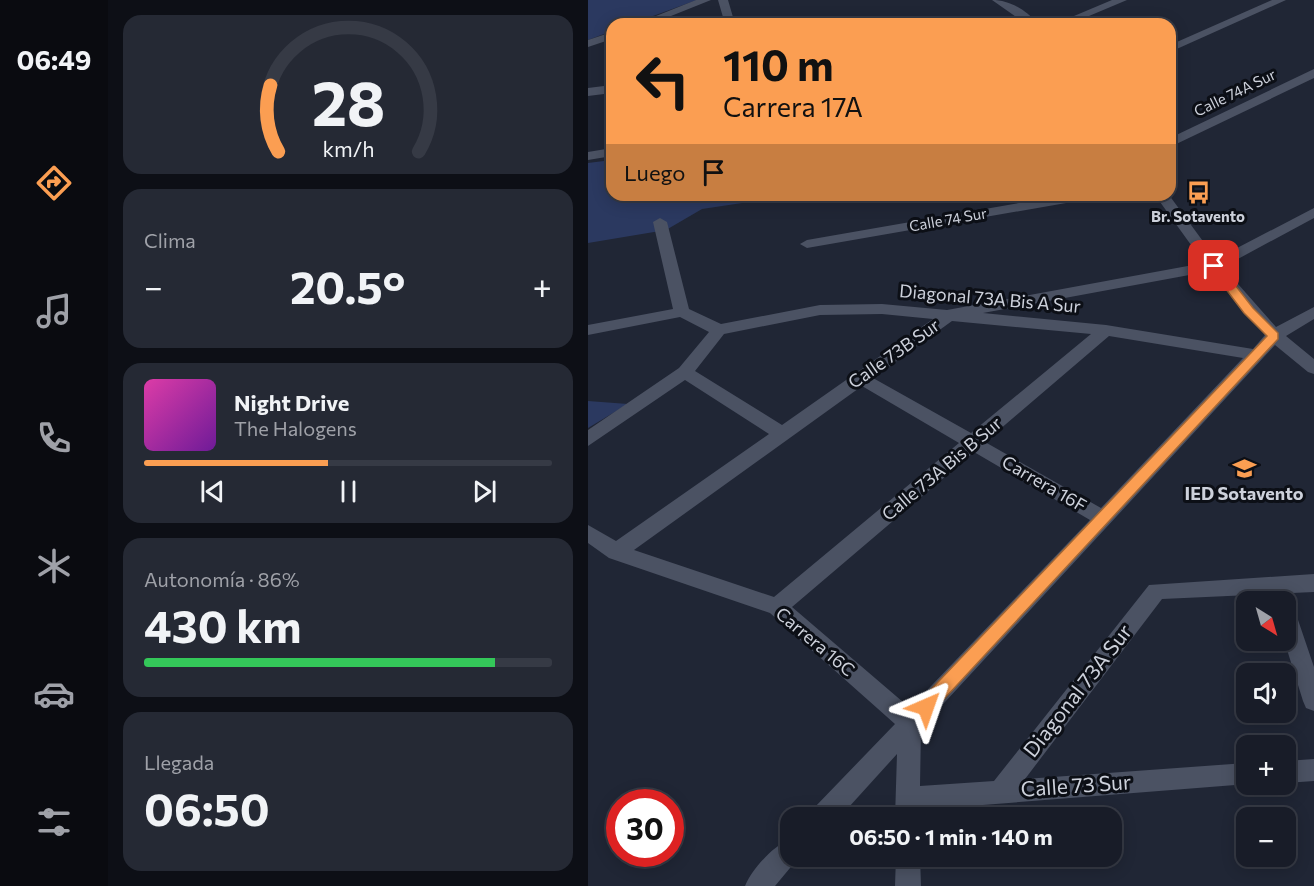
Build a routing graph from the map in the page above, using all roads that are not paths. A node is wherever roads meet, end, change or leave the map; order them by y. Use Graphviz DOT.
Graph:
graph roads {
  1 [pos="706,0"];
  2 [pos="723,0"];
  3 [pos="997,0"];
  4 [pos="1122,0"];
  5 [pos="1281,0"];
  6 [pos="657,18"];
  7 [pos="728,18"];
  8 [pos="1026,18"];
  9 [pos="1076,18"];
  10 [pos="606,37"];
  11 [pos="588,44"];
  12 [pos="1176,46"];
  13 [pos="1314,73"];
  14 [pos="606,90"];
  15 [pos="588,92"];
  16 [pos="1176,140"];
  17 [pos="606,153"];
  18 [pos="588,156"];
  19 [pos="1054,201"];
  20 [pos="1166,201"];
  21 [pos="1314,212"];
  22 [pos="660,222"];
  23 [pos="807,244"];
  24 [pos="1214,266"];
  25 [pos="682,312"];
  26 [pos="1314,312"];
  27 [pos="951,314"];
  28 [pos="588,330"];
  29 [pos="719,330"];
  30 [pos="1106,330"];
  31 [pos="1274,336"];
  32 [pos="1257,355"];
  33 [pos="1314,368"];
  34 [pos="685,372"];
  35 [pos="861,378"];
  36 [pos="782,434"];
  37 [pos="588,439"];
  38 [pos="973,442"];
  39 [pos="1103,518"];
  40 [pos="588,533"];
  41 [pos="616,552"];
  42 [pos="1314,583"];
  43 [pos="1286,591"];
  44 [pos="1236,592"];
  45 [pos="777,607"];
  46 [pos="1296,645"];
  47 [pos="1314,701"];
  48 [pos="910,723"];
  49 [pos="1314,770"];
  50 [pos="1296,771"];
  51 [pos="1236,775"];
  52 [pos="1000,792"];
  53 [pos="832,807"];
  54 [pos="907,807"];
  55 [pos="913,807"];
  56 [pos="780,863"];
  57 [pos="908,867"];
  58 [pos="758,886"];
  59 [pos="908,886"];
  1 -- 6 [label="street"];
  2 -- 7 [label="street"];
  3 -- 8 [label="street"];
  4 -- 9 [label="street"];
  5 -- 12 [label="street"];
  10 -- 11 [label="street"];
  13 -- 16 [label="street, Calle 74A Sur"];
  14 -- 15 [label="street"];
  17 -- 18 [label="street"];
  19 -- 23 [label="street, Calle 74 Sur"];
  20 -- 24 [label="street"];
  21 -- 24 [label="street, Calle 73B Sur"];
  22 -- 25 [label="street"];
  24 -- 27 [label="street, Calle 73B Sur"];
  24 -- 31 [label="street"];
  25 -- 28 [label="street"];
  25 -- 29 [label="street"];
  26 -- 31 [label="street"];
  27 -- 29 [label="street, Diagonal 73A Bis A Sur"];
  27 -- 30 [label="street, Diagonal 73A Bis A Sur"];
  27 -- 35 [label="street, Calle 73B Sur"];
  29 -- 34 [label="street"];
  30 -- 32 [label="street, Diagonal 73A Bis A Sur"];
  30 -- 38 [label="street, Calle 73A Bis B Sur"];
  31 -- 32 [label="street"];
  31 -- 33 [label="street"];
  32 -- 39 [label="street"];
  34 -- 36 [label="street"];
  34 -- 37 [label="street"];
  35 -- 36 [label="street, Calle 73B Sur"];
  35 -- 38 [label="street, Carrera 16F"];
  36 -- 41 [label="street, Calle 73B Sur"];
  38 -- 39 [label="street, Carrera 16F"];
  38 -- 45 [label="street, Calle 73A Bis B Sur"];
  39 -- 48 [label="street"];
  40 -- 41 [label="street, Carrera 16C"];
  41 -- 45 [label="street, Carrera 16C"];
  42 -- 43 [label="street"];
  44 -- 52 [label="street, Diagonal 73A Sur"];
  45 -- 48 [label="street, Carrera 16C"];
  46 -- 47 [label="street"];
  48 -- 53 [label="street"];
  48 -- 54 [label="street"];
  49 -- 50 [label="street"];
  51 -- 52 [label="street, Calle 73 Sur"];
  52 -- 55 [label="street, Calle 73 Sur"];
  56 -- 58 [label="street"];
  57 -- 59 [label="street"];
}
